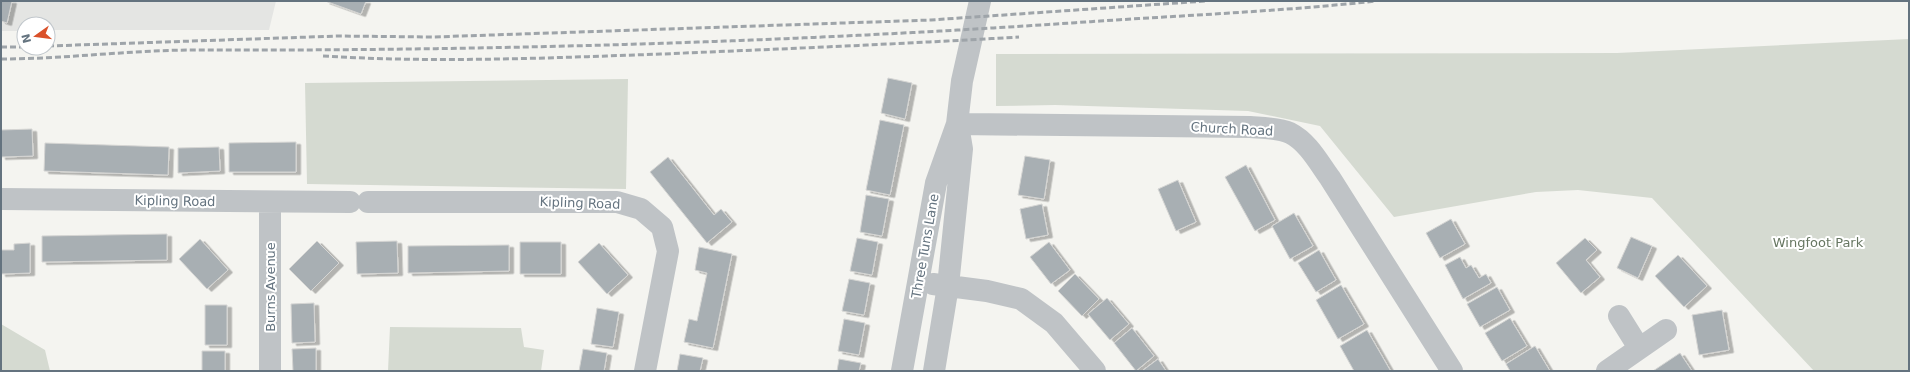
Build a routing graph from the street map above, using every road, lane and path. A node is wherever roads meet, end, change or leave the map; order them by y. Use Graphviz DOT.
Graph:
graph roads {
  1 [pos="980,1"];
  2 [pos="957,124"];
  3 [pos="1,199"];
  4 [pos="270,203"];
  5 [pos="918,282"];
  6 [pos="948,286"];
  7 [pos="1619,316"];
  8 [pos="1666,330"];
  9 [pos="1640,348"];
  10 [pos="270,371"];
  11 [pos="645,371"];
  12 [pos="902,371"];
  13 [pos="934,371"];
  14 [pos="1094,371"];
  15 [pos="1452,371"];
  16 [pos="1606,371"];
  1 -- 2 [label="street, Three Tuns Lane"];
  2 -- 5 [label="street, Three Tuns Lane"];
  2 -- 6 [label="street, Three Tuns Lane"];
  2 -- 15 [label="street, Church Road"];
  3 -- 4 [label="street, Kipling Road"];
  4 -- 10 [label="street, Burns Avenue"];
  4 -- 11 [label="street, Kipling Road"];
  5 -- 6 [label="street"];
  5 -- 12 [label="street, Three Tuns Lane"];
  6 -- 13 [label="street, Three Tuns Lane"];
  6 -- 14 [label="street"];
  7 -- 9 [label="street"];
  8 -- 9 [label="street"];
  9 -- 16 [label="street"];
}
